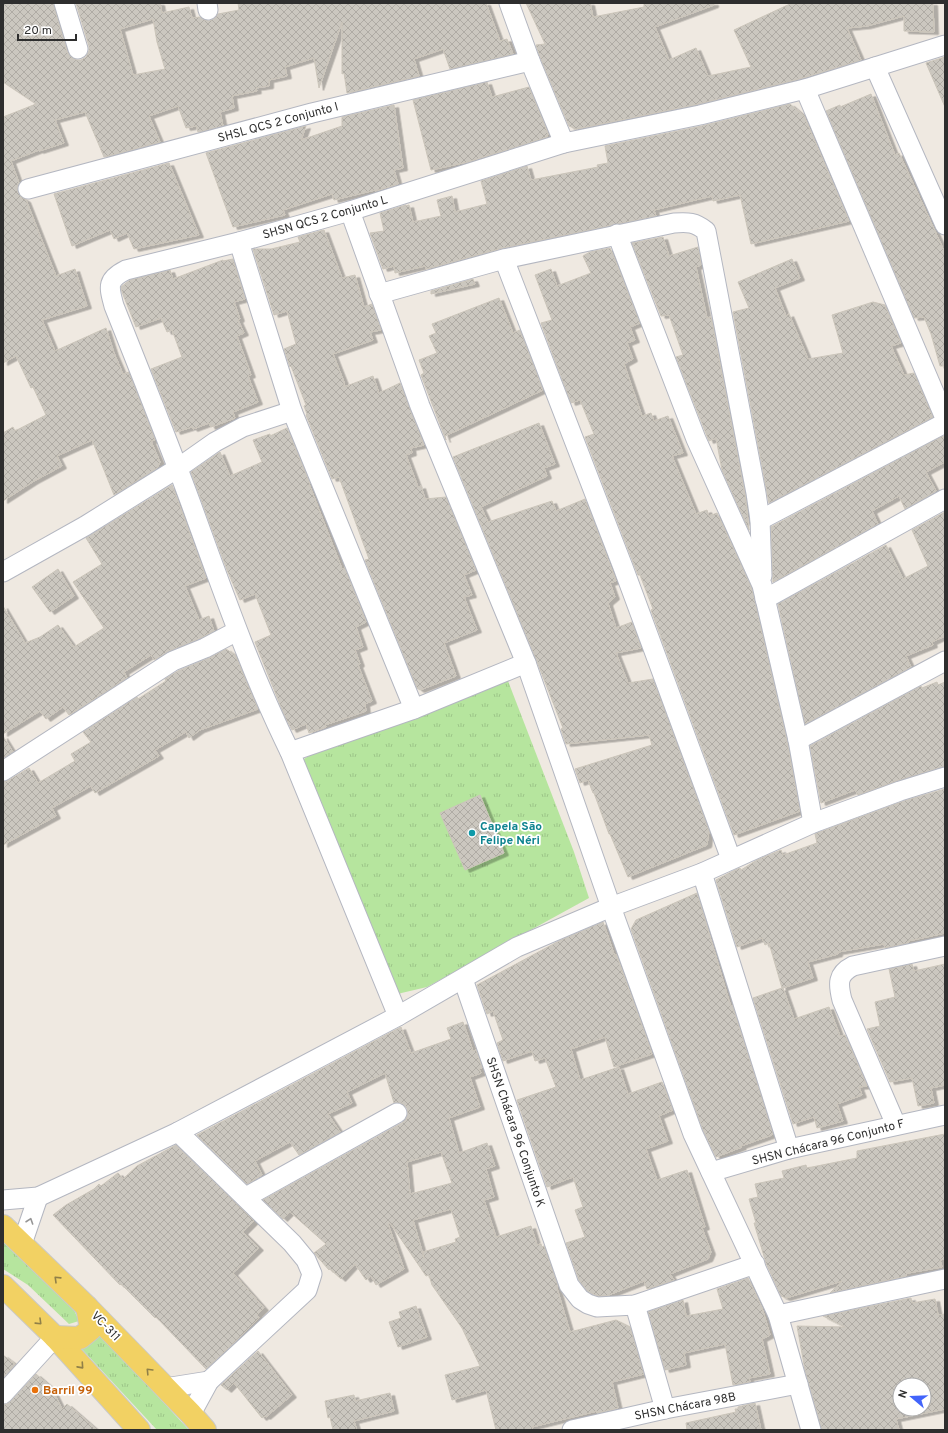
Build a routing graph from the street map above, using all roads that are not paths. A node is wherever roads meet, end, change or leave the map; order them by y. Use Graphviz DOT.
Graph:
graph roads {
  1 [pos="64,3"];
  2 [pos="509,3"];
  3 [pos="945,45"];
  4 [pos="78,49"];
  5 [pos="530,61"];
  6 [pos="875,67"];
  7 [pos="805,89"];
  8 [pos="564,143"];
  9 [pos="28,189"];
  10 [pos="350,211"];
  11 [pos="945,225"];
  12 [pos="617,234"];
  13 [pos="239,242"];
  14 [pos="504,260"];
  15 [pos="379,294"];
  16 [pos="292,411"];
  17 [pos="945,418"];
  18 [pos="945,423"];
  19 [pos="178,468"];
  20 [pos="945,499"];
  21 [pos="760,520"];
  22 [pos="3,572"];
  23 [pos="764,592"];
  24 [pos="237,630"];
  25 [pos="945,661"];
  26 [pos="526,663"];
  27 [pos="414,709"];
  28 [pos="798,740"];
  29 [pos="290,752"];
  30 [pos="3,771"];
  31 [pos="945,777"];
  32 [pos="813,823"];
  33 [pos="731,859"];
  34 [pos="702,873"];
  35 [pos="611,907"];
  36 [pos="945,946"];
  37 [pos="463,979"];
  38 [pos="398,1016"];
  39 [pos="397,1113"];
  40 [pos="945,1115"];
  41 [pos="896,1125"];
  42 [pos="178,1132"];
  43 [pos="789,1149"];
  44 [pos="711,1172"];
  45 [pos="38,1197"];
  46 [pos="246,1197"];
  47 [pos="3,1200"];
  48 [pos="3,1226"];
  49 [pos="22,1244"];
  50 [pos="755,1264"];
  51 [pos="945,1279"];
  52 [pos="3,1286"];
  53 [pos="635,1305"];
  54 [pos="87,1307"];
  55 [pos="778,1315"];
  56 [pos="55,1337"];
  57 [pos="209,1381"];
  58 [pos="798,1384"];
  59 [pos="165,1388"];
  60 [pos="3,1394"];
  61 [pos="665,1409"];
  62 [pos="198,1422"];
  63 [pos="139,1430"];
  64 [pos="572,1430"];
  65 [pos="811,1430"];
  1 -- 4 [label="street"];
  2 -- 5 [label="street"];
  3 -- 6 [label="street, SHSN QCS 2 Conjunto L"];
  5 -- 8 [label="street"];
  5 -- 9 [label="street, SHSL QCS 2 Conjunto I"];
  6 -- 7 [label="street, SHSN QCS 2 Conjunto L"];
  6 -- 11 [label="street"];
  7 -- 8 [label="street, SHSN QCS 2 Conjunto L"];
  7 -- 17 [label="street"];
  8 -- 10 [label="street, SHSN QCS 2 Conjunto L"];
  10 -- 13 [label="street, SHSN QCS 2 Conjunto L"];
  10 -- 15 [label="street"];
  12 -- 14 [label="street"];
  12 -- 21 [label="street"];
  12 -- 23 [label="street"];
  13 -- 16 [label="street"];
  13 -- 19 [label="street, SHSN QCS 2 Conjunto L"];
  14 -- 15 [label="street"];
  14 -- 33 [label="street"];
  15 -- 26 [label="street"];
  16 -- 19 [label="street"];
  16 -- 27 [label="street"];
  18 -- 21 [label="street"];
  19 -- 22 [label="street"];
  19 -- 24 [label="street"];
  20 -- 23 [label="street"];
  21 -- 23 [label="street"];
  23 -- 28 [label="street"];
  24 -- 29 [label="street"];
  24 -- 30 [label="street"];
  25 -- 28 [label="street"];
  26 -- 27 [label="street"];
  26 -- 35 [label="street"];
  27 -- 29 [label="street"];
  28 -- 32 [label="street"];
  29 -- 38 [label="street"];
  31 -- 32 [label="street"];
  32 -- 33 [label="street"];
  33 -- 34 [label="street"];
  34 -- 35 [label="street"];
  34 -- 43 [label="street"];
  35 -- 37 [label="street"];
  35 -- 44 [label="street"];
  36 -- 41 [label="street"];
  37 -- 38 [label="street"];
  37 -- 53 [label="street, SHSN Chácara 96 Conjunto K"];
  38 -- 42 [label="street"];
  39 -- 46 [label="street"];
  40 -- 41 [label="street, SHSN Chácara 96 Conjunto F"];
  41 -- 43 [label="street, SHSN Chácara 96 Conjunto F"];
  42 -- 45 [label="street"];
  42 -- 46 [label="street"];
  43 -- 44 [label="street, SHSN Chácara 96 Conjunto F"];
  44 -- 50 [label="street"];
  45 -- 47 [label="street"];
  49 -- 45 [label="street, one-way"];
  46 -- 57 [label="street"];
  48 -- 49 [label="main road, VC-311"];
  54 -- 49 [label="main road, VC-311, one-way"];
  50 -- 53 [label="street"];
  50 -- 55 [label="street"];
  51 -- 55 [label="street"];
  52 -- 56 [label="main road, one-way"];
  53 -- 61 [label="street"];
  54 -- 56 [label="main road"];
  59 -- 54 [label="main road, VC-311, one-way"];
  55 -- 58 [label="street"];
  56 -- 60 [label="street"];
  56 -- 63 [label="main road, one-way"];
  57 -- 59 [label="street"];
  57 -- 62 [label="street"];
  58 -- 61 [label="street, SHSN Chácara 98B"];
  58 -- 65 [label="street"];
  59 -- 62 [label="main road, VC-311"];
  61 -- 64 [label="street, SHSN Chácara 98B"];
}
